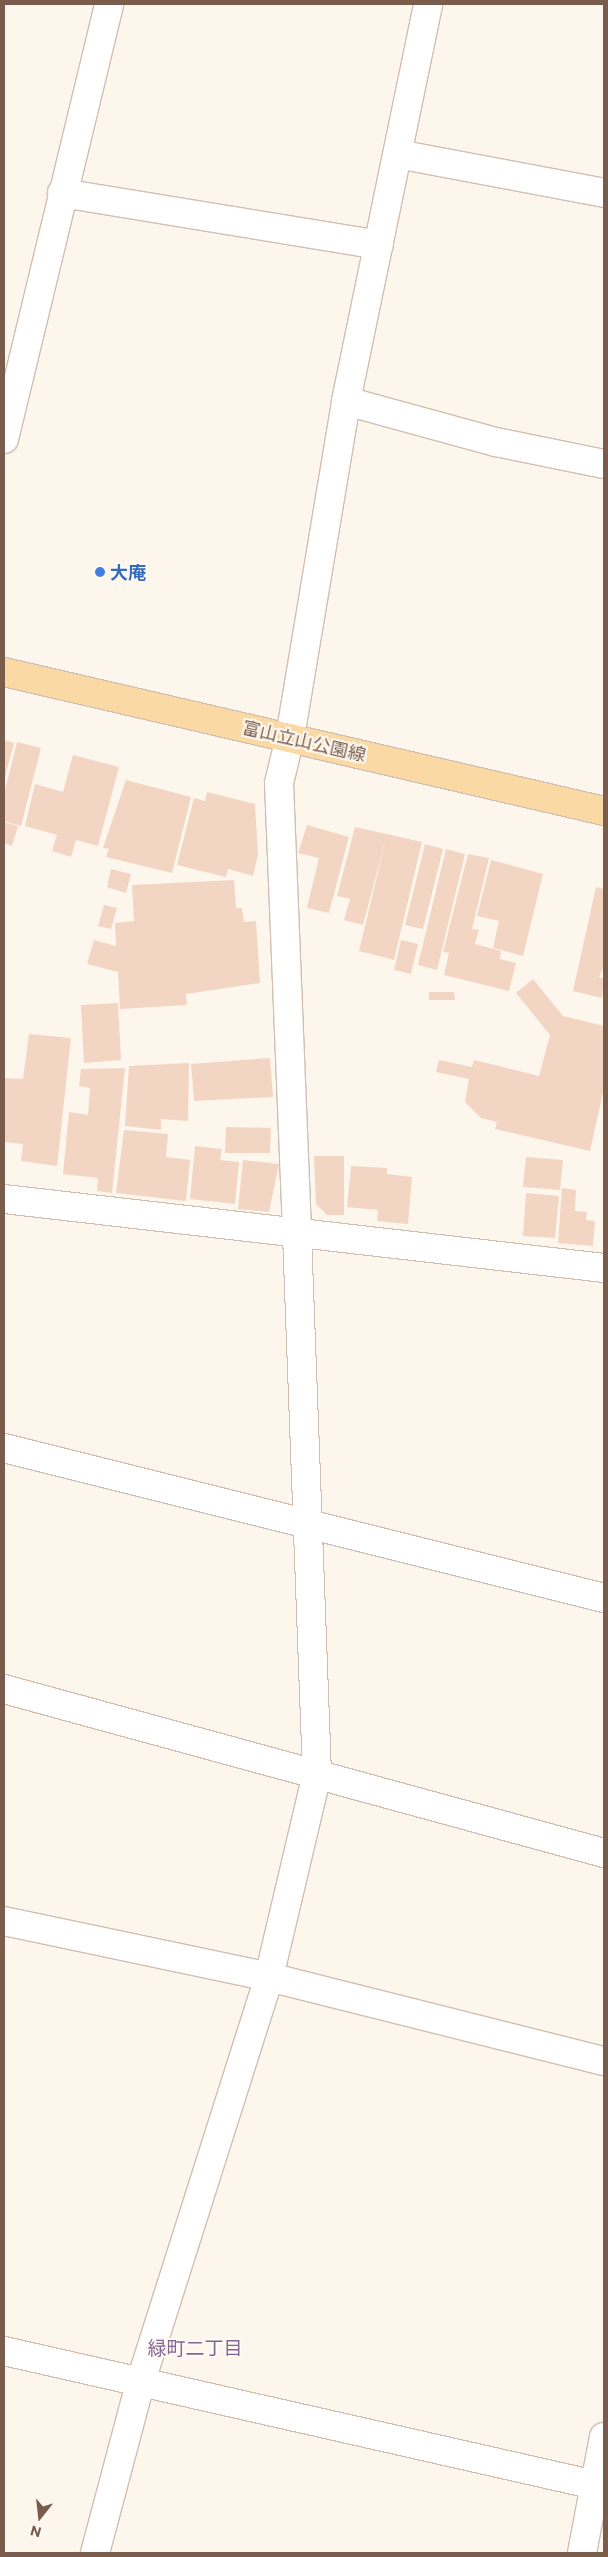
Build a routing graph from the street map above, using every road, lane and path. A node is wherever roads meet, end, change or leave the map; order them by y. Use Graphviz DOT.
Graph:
graph roads {
  1 [pos="109,4"];
  2 [pos="428,4"];
  3 [pos="398,154"];
  4 [pos="62,193"];
  5 [pos="604,193"];
  6 [pos="379,245"];
  7 [pos="346,401"];
  8 [pos="4,439"];
  9 [pos="604,464"];
  10 [pos="4,672"];
  11 [pos="290,737"];
  12 [pos="604,811"];
  13 [pos="4,1199"];
  14 [pos="297,1234"];
  15 [pos="604,1268"];
  16 [pos="4,1448"];
  17 [pos="311,1528"];
  18 [pos="604,1598"];
  19 [pos="4,1690"];
  20 [pos="317,1774"];
  21 [pos="604,1853"];
  22 [pos="4,1921"];
  23 [pos="269,1977"];
  24 [pos="604,2061"];
  25 [pos="4,2351"];
  26 [pos="140,2384"];
  27 [pos="604,2436"];
  28 [pos="600,2486"];
  29 [pos="96,2553"];
  30 [pos="582,2553"];
  1 -- 4 [label="street"];
  2 -- 3 [label="street"];
  3 -- 5 [label="street"];
  3 -- 6 [label="street"];
  4 -- 6 [label="street"];
  4 -- 8 [label="street"];
  6 -- 7 [label="street"];
  7 -- 9 [label="street"];
  7 -- 11 [label="street"];
  10 -- 11 [label="main road, 富山立山公園線"];
  11 -- 12 [label="main road, 富山立山公園線"];
  11 -- 14 [label="street"];
  13 -- 14 [label="street"];
  14 -- 15 [label="street"];
  14 -- 17 [label="street"];
  16 -- 17 [label="street"];
  17 -- 18 [label="street"];
  17 -- 20 [label="street"];
  19 -- 20 [label="street"];
  20 -- 21 [label="street"];
  20 -- 23 [label="street"];
  22 -- 23 [label="street"];
  23 -- 24 [label="street"];
  23 -- 26 [label="street"];
  25 -- 26 [label="street"];
  26 -- 28 [label="street"];
  26 -- 29 [label="street"];
  27 -- 28 [label="street"];
  28 -- 30 [label="street"];
}
